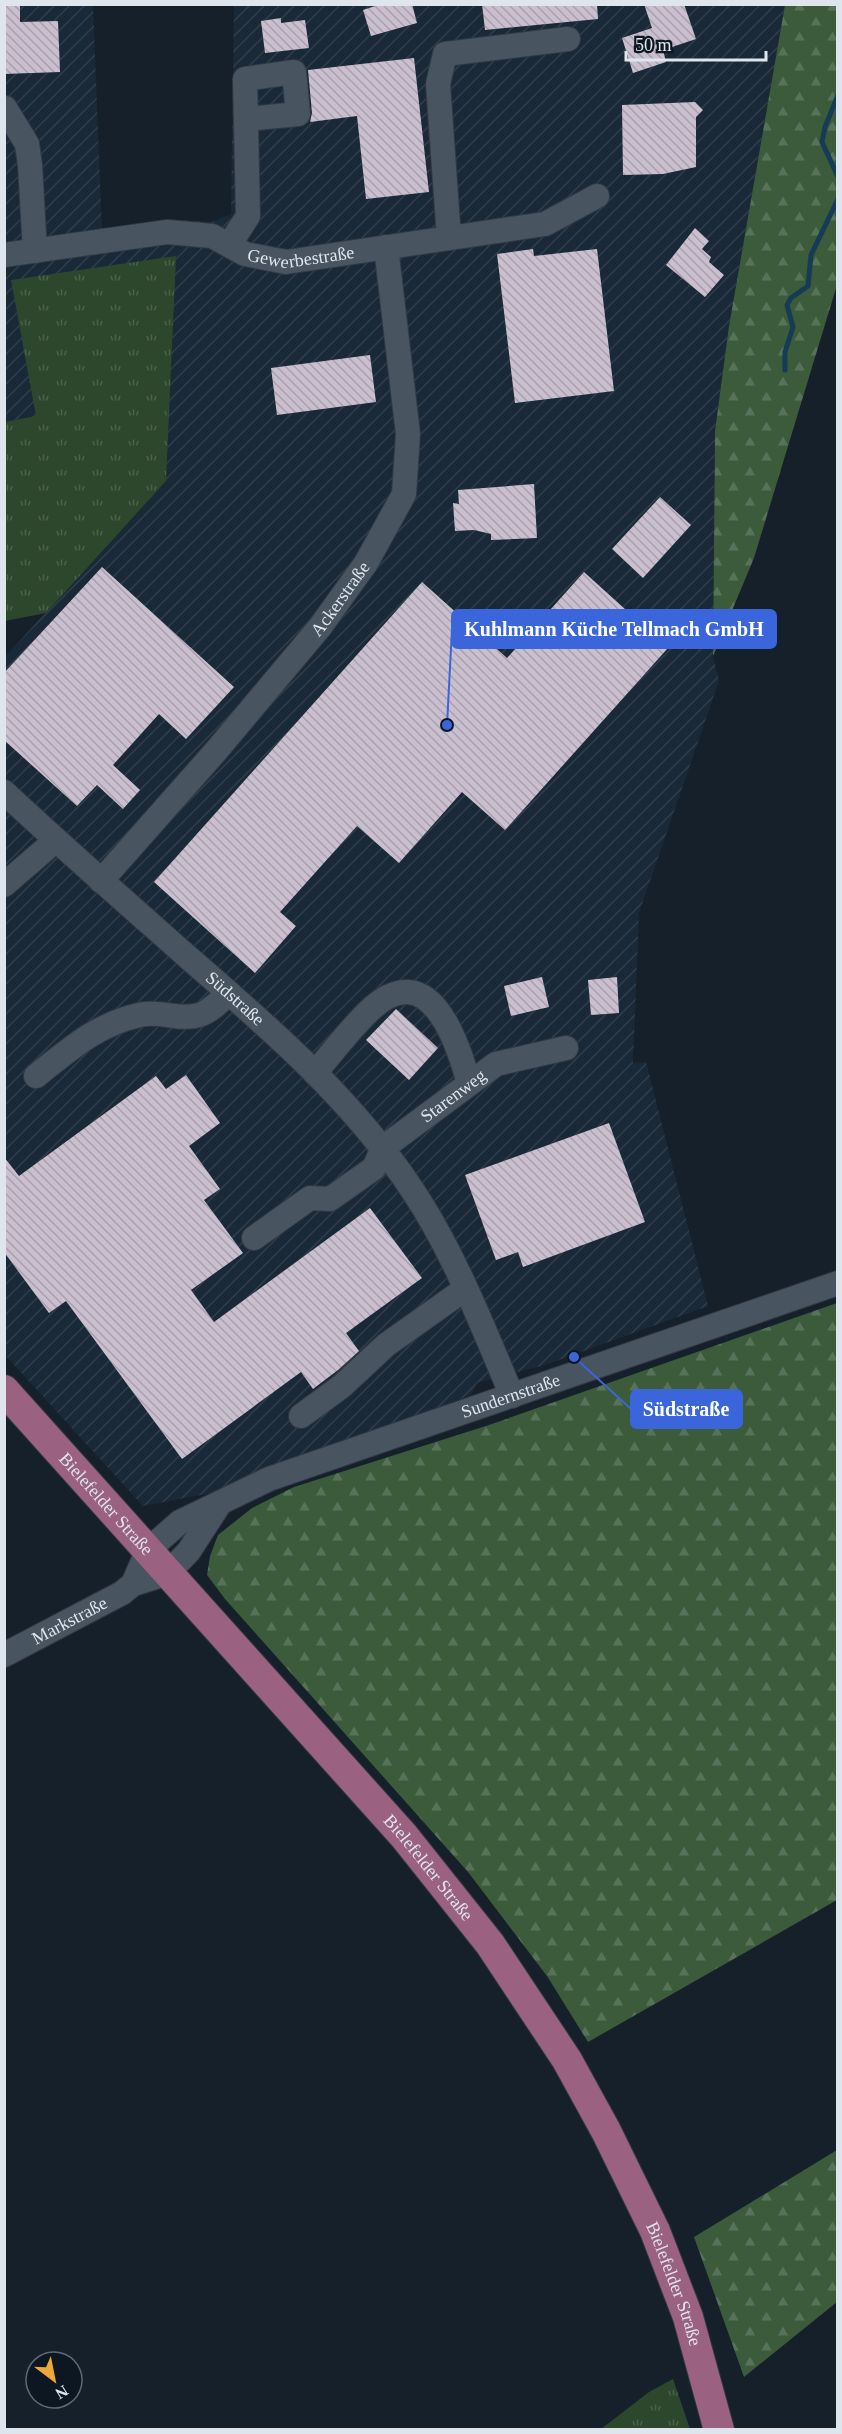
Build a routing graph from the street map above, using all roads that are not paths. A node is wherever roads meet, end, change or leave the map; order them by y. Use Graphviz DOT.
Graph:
graph roads {
  1 [pos="568,39"];
  2 [pos="5,108"];
  3 [pos="247,119"];
  4 [pos="597,196"];
  5 [pos="449,238"];
  6 [pos="230,244"];
  7 [pos="386,247"];
  8 [pos="35,251"];
  9 [pos="4,255"];
  10 [pos="4,792"];
  11 [pos="56,840"];
  12 [pos="101,881"];
  13 [pos="4,885"];
  14 [pos="229,993"];
  15 [pos="566,1048"];
  16 [pos="315,1073"];
  17 [pos="36,1076"];
  18 [pos="469,1084"];
  19 [pos="383,1148"];
  20 [pos="254,1238"];
  21 [pos="837,1282"];
  22 [pos="465,1289"];
  23 [pos="4,1390"];
  24 [pos="512,1395"];
  25 [pos="300,1416"];
  26 [pos="220,1503"];
  27 [pos="148,1550"];
  28 [pos="168,1573"];
  29 [pos="133,1584"];
  30 [pos="4,1655"];
  31 [pos="719,2430"];
  1 -- 5 [label="street"];
  2 -- 8 [label="street"];
  3 -- 6 [label="street"];
  4 -- 5 [label="street, Gewerbestraße"];
  5 -- 7 [label="street, Gewerbestraße"];
  6 -- 7 [label="street, Gewerbestraße"];
  6 -- 8 [label="street, Gewerbestraße"];
  7 -- 12 [label="street, Ackerstraße"];
  8 -- 9 [label="street, Gewerbestraße"];
  10 -- 11 [label="street, Südstraße"];
  11 -- 12 [label="street, Südstraße"];
  11 -- 13 [label="street"];
  12 -- 14 [label="street, Südstraße"];
  14 -- 16 [label="street, Südstraße"];
  14 -- 17 [label="street"];
  15 -- 18 [label="street, Starenweg"];
  16 -- 18 [label="street"];
  16 -- 19 [label="street, Südstraße"];
  18 -- 19 [label="street, Starenweg"];
  19 -- 20 [label="street"];
  19 -- 22 [label="street, Südstraße"];
  21 -- 24 [label="street, Sundernstraße"];
  22 -- 24 [label="street, Südstraße"];
  22 -- 25 [label="street"];
  23 -- 27 [label="main road, Bielefelder Straße"];
  24 -- 26 [label="street, Sundernstraße"];
  26 -- 27 [label="street, Sundernstraße"];
  26 -- 28 [label="street"];
  27 -- 28 [label="main road, Bielefelder Straße"];
  27 -- 29 [label="street"];
  28 -- 29 [label="street, Markstraße"];
  28 -- 31 [label="main road, Bielefelder Straße"];
  29 -- 30 [label="street, Markstraße"];
}
